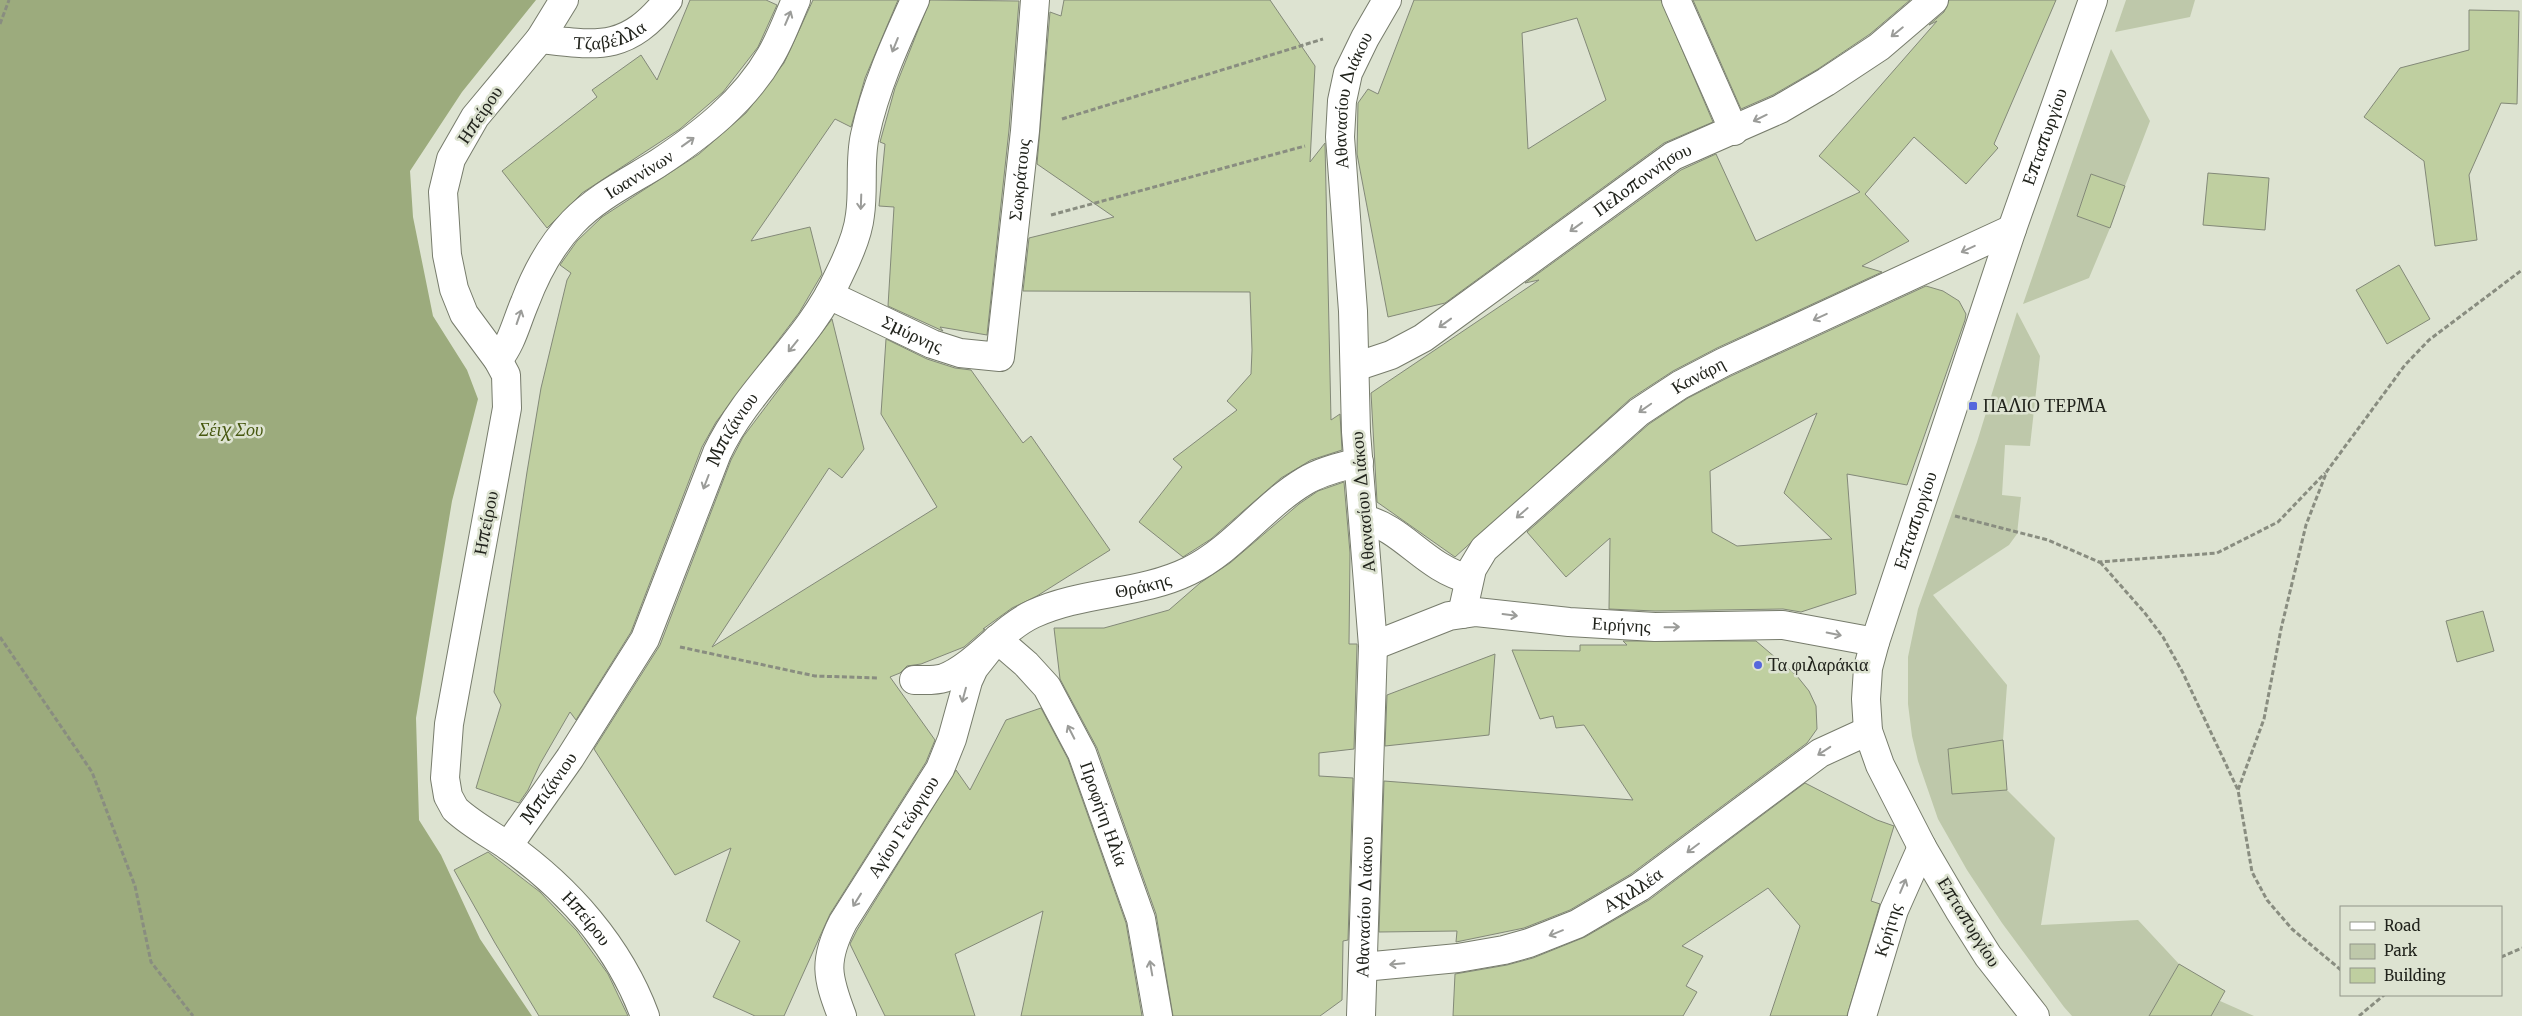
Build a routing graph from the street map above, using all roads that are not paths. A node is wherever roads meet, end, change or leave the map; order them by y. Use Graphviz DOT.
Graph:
graph roads {
  1 [pos="564,0"];
  2 [pos="668,0"];
  3 [pos="796,0"];
  4 [pos="914,0"];
  5 [pos="1035,0"];
  6 [pos="1387,0"];
  7 [pos="1676,0"];
  8 [pos="1934,0"];
  9 [pos="2093,0"];
  10 [pos="540,39"];
  11 [pos="1734,131"];
  12 [pos="2012,229"];
  13 [pos="829,295"];
  14 [pos="1000,357"];
  15 [pos="498,360"];
  16 [pos="1354,367"];
  17 [pos="1358,462"];
  18 [pos="1364,519"];
  19 [pos="1469,579"];
  20 [pos="1462,614"];
  21 [pos="997,639"];
  22 [pos="1874,642"];
  23 [pos="1373,646"];
  24 [pos="914,680"];
  25 [pos="1868,731"];
  26 [pos="508,846"];
  27 [pos="1922,847"];
  28 [pos="1363,967"];
  29 [pos="645,1016"];
  30 [pos="842,1016"];
  31 [pos="1158,1016"];
  32 [pos="1360,1016"];
  33 [pos="1862,1016"];
  34 [pos="2035,1016"];
  1 -- 10 [label="street, Ηπείρου"];
  2 -- 10 [label="street, Τζαβέλλα"];
  15 -- 3 [label="street, Ιωαννίνων, one-way"];
  4 -- 13 [label="street, Μπιζάνιου, one-way"];
  5 -- 14 [label="street, Σωκράτους"];
  6 -- 16 [label="street, Αθανασίου Διάκου"];
  7 -- 11 [label="street"];
  8 -- 11 [label="street, Πελοποννήσου, one-way"];
  9 -- 12 [label="street, Επταπυργίου"];
  10 -- 15 [label="street, Ηπείρου"];
  11 -- 16 [label="street, Πελοποννήσου, one-way"];
  12 -- 19 [label="street, Κανάρη, one-way"];
  12 -- 22 [label="street, Επταπυργίου"];
  13 -- 14 [label="street, Σμύρνης"];
  13 -- 26 [label="street, Μπιζάνιου, one-way"];
  15 -- 26 [label="street, Ηπείρου"];
  16 -- 17 [label="street, Αθανασίου Διάκου"];
  17 -- 18 [label="street, Αθανασίου Διάκου"];
  17 -- 21 [label="street, Θράκης"];
  18 -- 19 [label="street"];
  18 -- 23 [label="street, Αθανασίου Διάκου"];
  19 -- 20 [label="street, Κανάρη"];
  20 -- 22 [label="street, Ειρήνης, one-way"];
  20 -- 23 [label="street, Ειρήνης"];
  21 -- 24 [label="street, Θράκης"];
  21 -- 30 [label="street, Αγίου Γεώργιου, one-way"];
  31 -- 21 [label="street, Προφήτη Ηλία, one-way"];
  22 -- 25 [label="street, Επταπυργίου"];
  23 -- 28 [label="street, Αθανασίου Διάκου"];
  25 -- 27 [label="street, Επταπυργίου"];
  25 -- 28 [label="street, Αχιλλέα, one-way"];
  26 -- 29 [label="street, Ηπείρου"];
  33 -- 27 [label="street, Κρήτης, one-way"];
  27 -- 34 [label="street, Επταπυργίου"];
  28 -- 32 [label="street, Αθανασίου Διάκου"];
}
